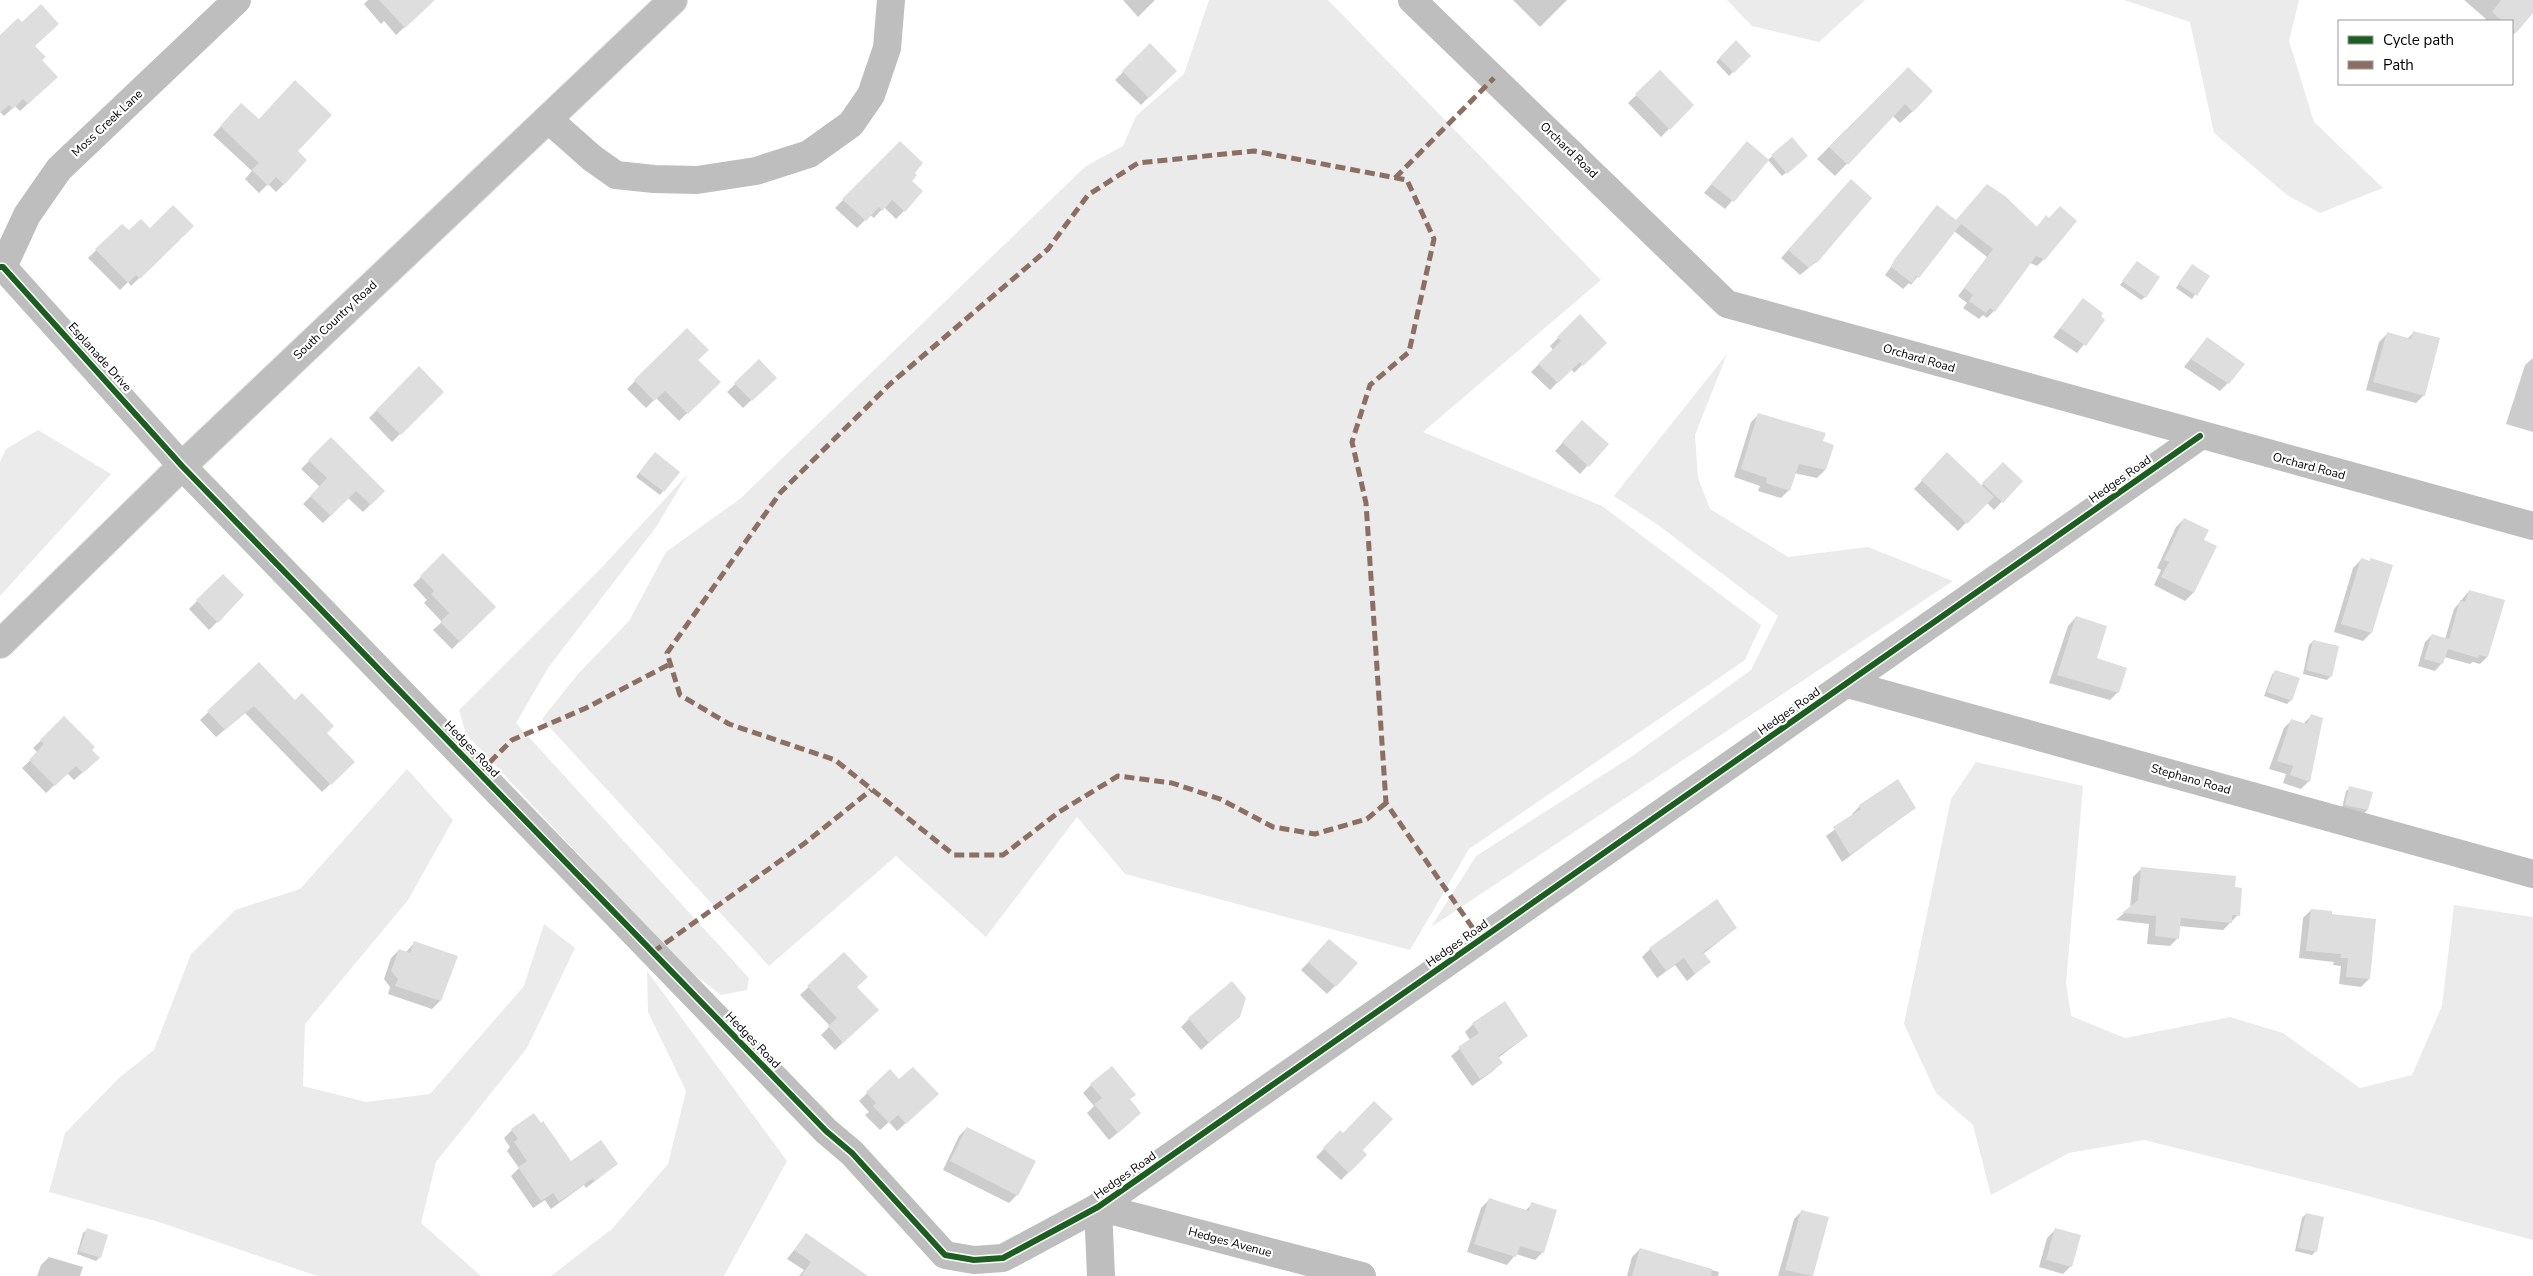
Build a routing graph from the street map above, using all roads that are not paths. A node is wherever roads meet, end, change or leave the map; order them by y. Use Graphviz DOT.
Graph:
graph roads {
  1 [pos="237,0"];
  2 [pos="673,0"];
  3 [pos="890,0"];
  4 [pos="1412,0"];
  5 [pos="548,119"];
  6 [pos="2,266"];
  7 [pos="2200,436"];
  8 [pos="182,466"];
  9 [pos="2533,526"];
  10 [pos="0,644"];
  11 [pos="1848,684"];
  12 [pos="2533,874"];
  13 [pos="1098,1207"];
  14 [pos="1101,1276"];
  15 [pos="1362,1276"];
  1 -- 6 [label="street, Moss Creek Lane"];
  2 -- 5 [label="street, South Country Road"];
  3 -- 5 [label="street"];
  4 -- 7 [label="street, Orchard Road"];
  5 -- 8 [label="street, South Country Road"];
  6 -- 8 [label="street, Esplanade Drive"];
  7 -- 9 [label="street, Orchard Road"];
  7 -- 11 [label="street, Hedges Road"];
  8 -- 10 [label="street, South Country Road"];
  8 -- 13 [label="street, Hedges Road"];
  11 -- 12 [label="street, Stephano Road"];
  11 -- 13 [label="street, Hedges Road"];
  13 -- 14 [label="street"];
  13 -- 15 [label="street, Hedges Avenue"];
}
